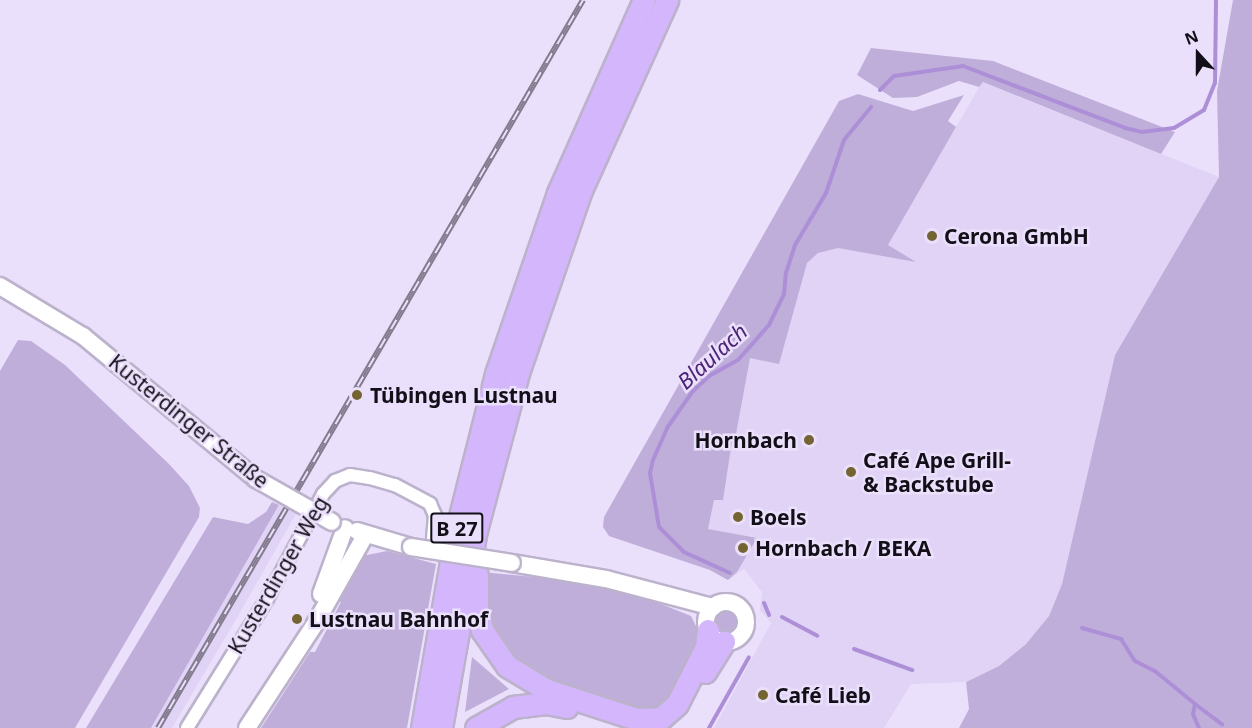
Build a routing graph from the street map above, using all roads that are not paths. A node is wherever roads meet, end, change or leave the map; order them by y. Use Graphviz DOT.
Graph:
graph roads {
  1 [pos="644,0"];
  2 [pos="667,0"];
  3 [pos="0,286"];
  4 [pos="339,525"];
  5 [pos="476,530"];
  6 [pos="366,534"];
  7 [pos="433,539"];
  8 [pos="713,626"];
  9 [pos="295,656"];
  10 [pos="419,724"];
  11 [pos="187,728"];
  12 [pos="247,728"];
  13 [pos="441,728"];
  14 [pos="476,728"];
  15 [pos="624,728"];
  16 [pos="666,728"];
  1 -- 10 [label="highway, B 27"];
  2 -- 5 [label="highway, B 27"];
  3 -- 4 [label="street, Kusterdinger Straße, bridge"];
  4 -- 6 [label="street, Kusterdinger Straße"];
  4 -- 9 [label="street"];
  5 -- 8 [label="highway"];
  5 -- 13 [label="highway, B 27"];
  6 -- 8 [label="street, Kusterdinger Straße, bridge"];
  6 -- 9 [label="street"];
  7 -- 11 [label="street, Kusterdinger Weg"];
  8 -- 16 [label="highway"];
  9 -- 12 [label="street"];
  14 -- 15 [label="highway"];
}
